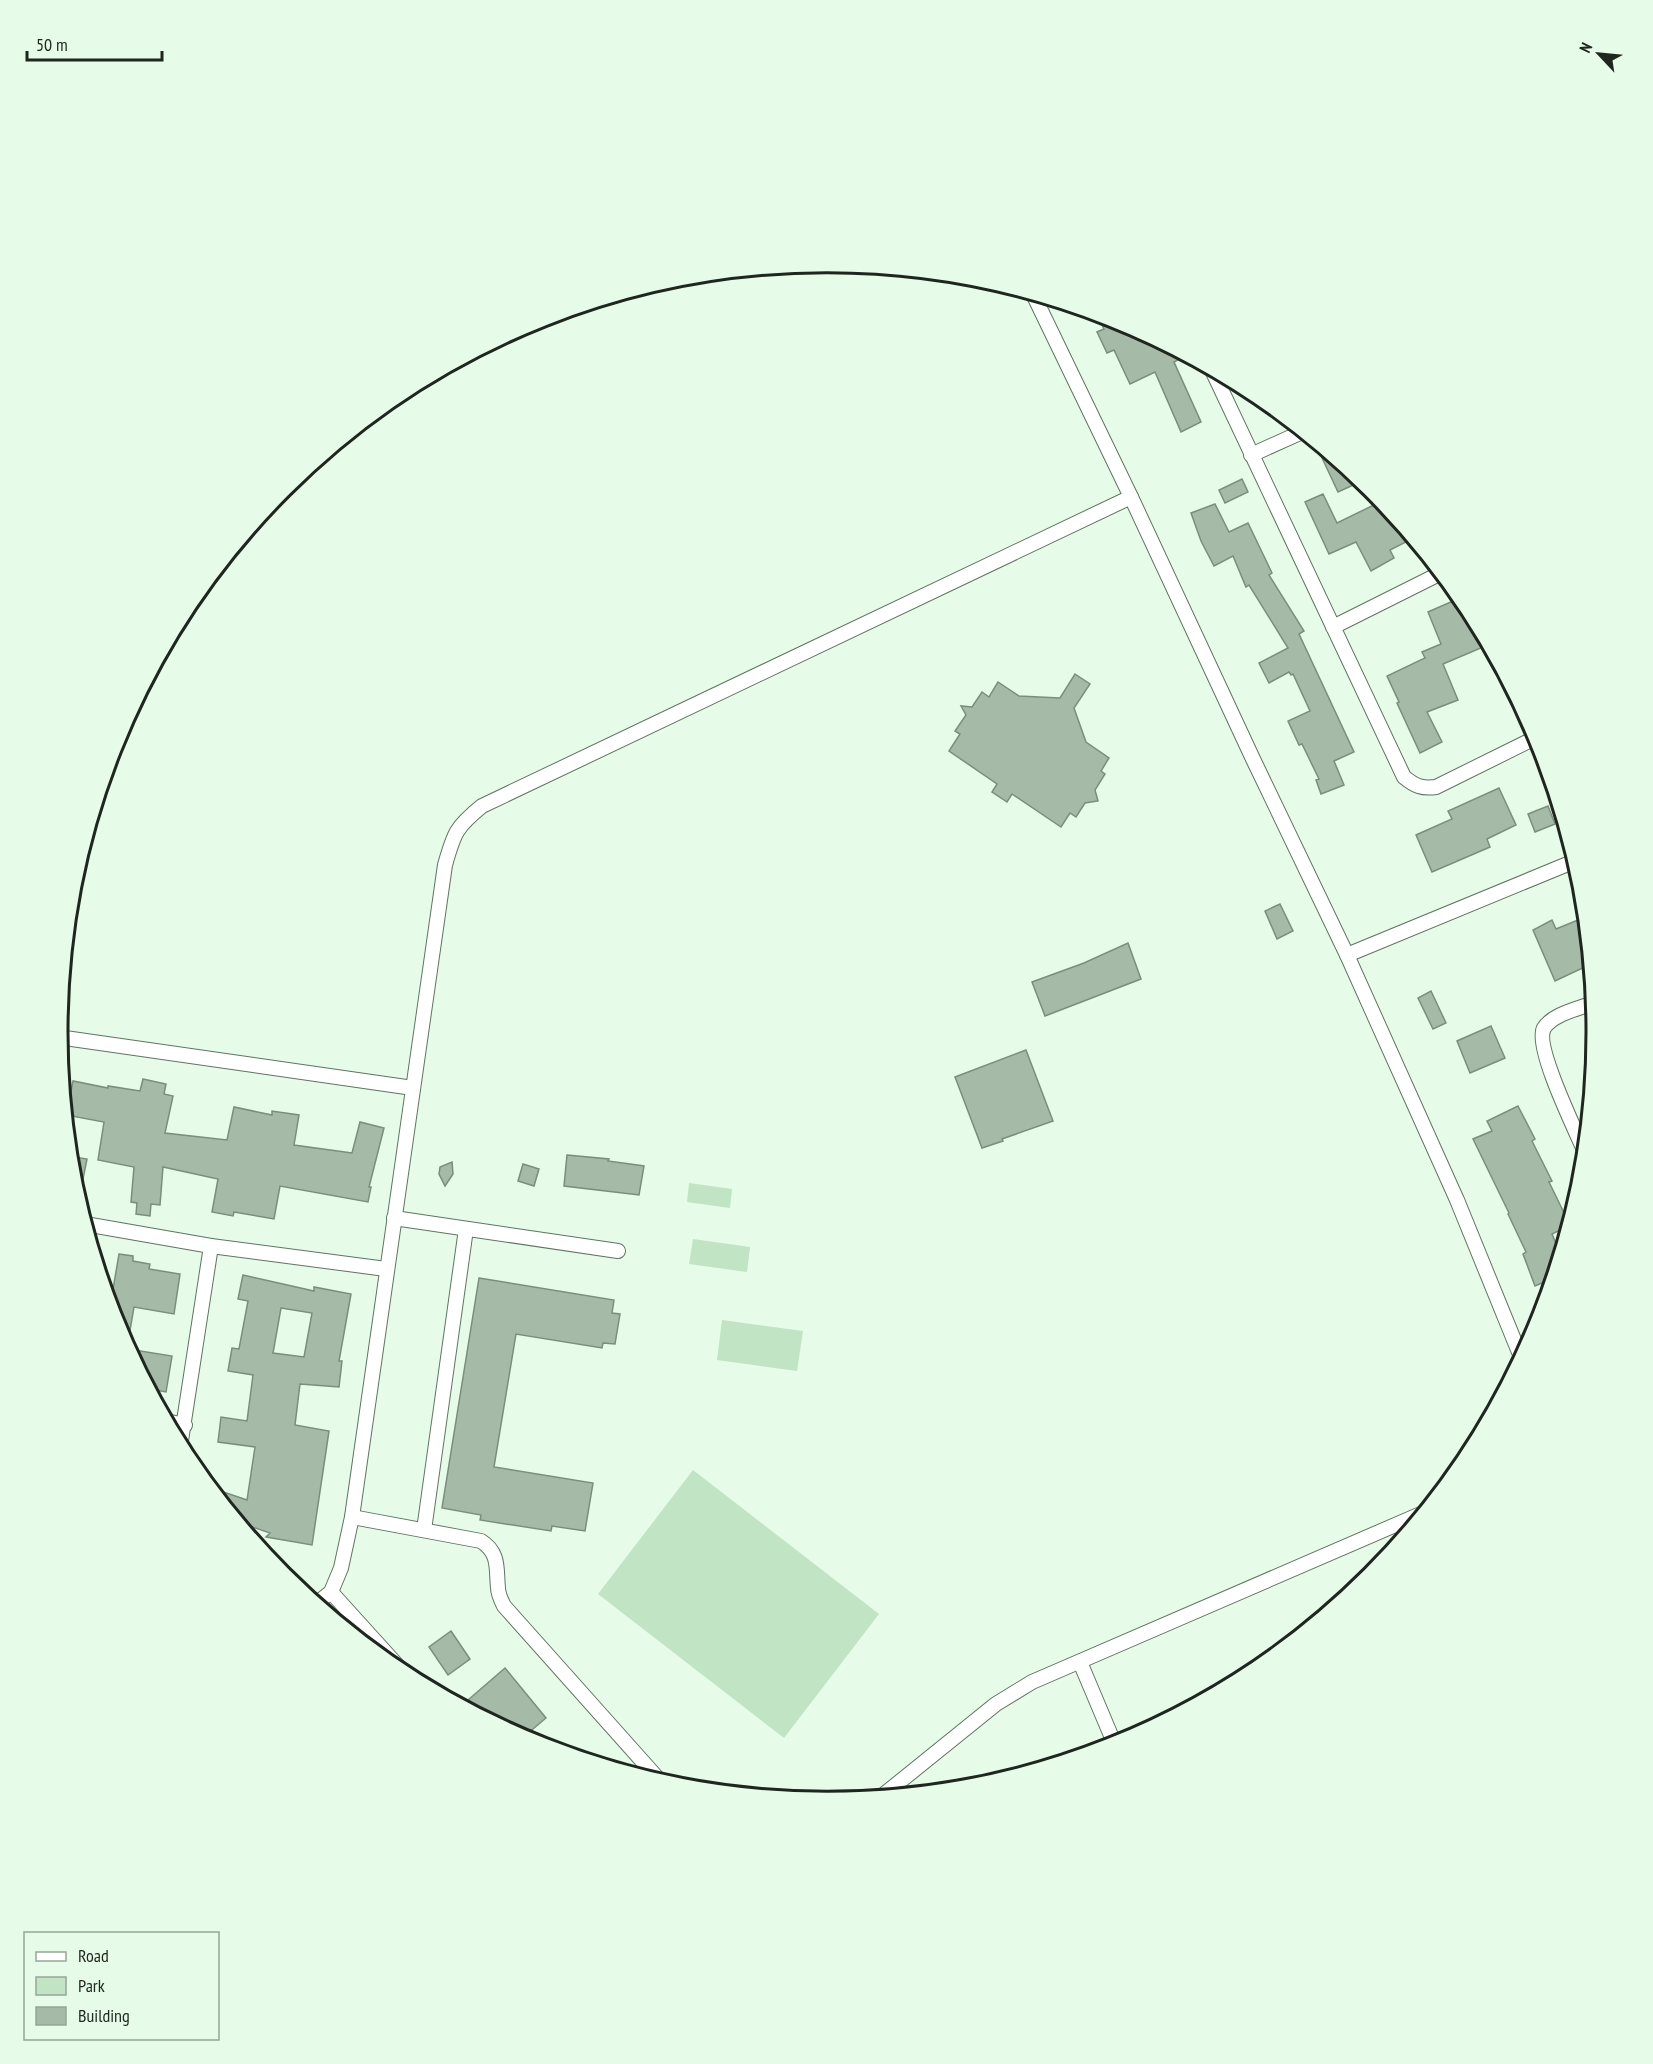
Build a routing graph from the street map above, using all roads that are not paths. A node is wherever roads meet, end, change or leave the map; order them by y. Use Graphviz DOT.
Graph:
graph roads {
  1 [pos="1037,303"];
  2 [pos="1218,382"];
  3 [pos="1295,435"];
  4 [pos="1251,455"];
  5 [pos="1131,497"];
  6 [pos="1434,577"];
  7 [pos="1333,627"];
  8 [pos="1527,741"];
  9 [pos="1567,864"];
  10 [pos="1347,955"];
  11 [pos="1585,1006"];
  12 [pos="68,1039"];
  13 [pos="413,1088"];
  14 [pos="1578,1136"];
  15 [pos="394,1218"];
  16 [pos="92,1225"];
  17 [pos="466,1229"];
  18 [pos="211,1246"];
  19 [pos="618,1251"];
  20 [pos="386,1269"];
  21 [pos="1517,1347"];
  22 [pos="176,1423"];
  23 [pos="184,1425"];
  24 [pos="182,1433"];
  25 [pos="352,1517"];
  26 [pos="1407,1520"];
  27 [pos="424,1530"];
  28 [pos="332,1592"];
  29 [pos="322,1599"];
  30 [pos="379,1645"];
  31 [pos="1080,1662"];
  32 [pos="1111,1735"];
  33 [pos="650,1770"];
  34 [pos="892,1788"];
  1 -- 5 [label="street"];
  2 -- 4 [label="street"];
  3 -- 4 [label="street"];
  4 -- 7 [label="street"];
  5 -- 10 [label="street"];
  5 -- 13 [label="street"];
  6 -- 7 [label="street"];
  7 -- 8 [label="street"];
  9 -- 10 [label="street"];
  10 -- 21 [label="street"];
  11 -- 14 [label="street"];
  12 -- 13 [label="street"];
  13 -- 15 [label="street"];
  15 -- 17 [label="street"];
  15 -- 20 [label="street"];
  16 -- 18 [label="street"];
  17 -- 19 [label="street"];
  17 -- 27 [label="street"];
  18 -- 20 [label="street"];
  18 -- 23 [label="street"];
  20 -- 25 [label="street"];
  22 -- 23 [label="street"];
  23 -- 24 [label="street"];
  25 -- 27 [label="street"];
  25 -- 28 [label="street"];
  26 -- 31 [label="street"];
  27 -- 33 [label="street"];
  28 -- 29 [label="street"];
  28 -- 30 [label="street"];
  31 -- 32 [label="street"];
  31 -- 34 [label="street"];
}
